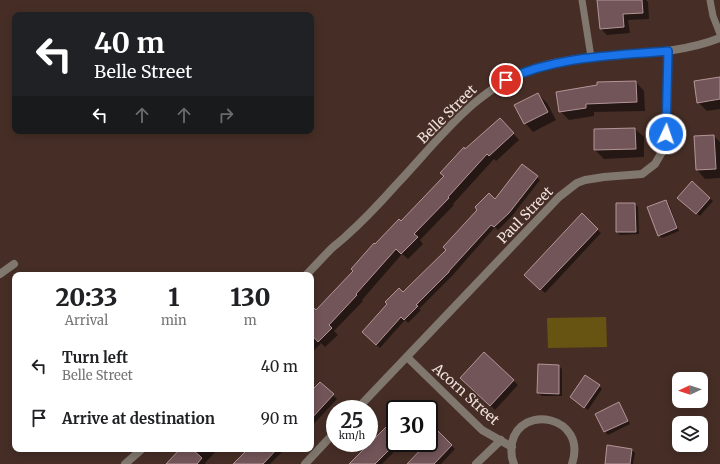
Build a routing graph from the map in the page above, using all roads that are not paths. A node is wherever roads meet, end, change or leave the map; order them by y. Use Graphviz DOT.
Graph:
graph roads {
  1 [pos="582,0"];
  2 [pos="710,0"];
  3 [pos="720,34"];
  4 [pos="720,38"];
  5 [pos="668,51"];
  6 [pos="591,57"];
  7 [pos="14,264"];
  8 [pos="309,272"];
  9 [pos="0,274"];
  10 [pos="406,358"];
  11 [pos="366,400"];
  12 [pos="501,440"];
  13 [pos="326,442"];
  14 [pos="512,447"];
  15 [pos="139,452"];
  16 [pos="125,464"];
  17 [pos="305,464"];
  18 [pos="476,464"];
  19 [pos="514,464"];
  20 [pos="572,464"];
  1 -- 6 [label="lane"];
  2 -- 3 [label="lane"];
  4 -- 5 [label="street, Belle Street"];
  5 -- 6 [label="street, Belle Street"];
  5 -- 10 [label="street, Paul Street"];
  6 -- 8 [label="street, Belle Street"];
  7 -- 9 [label="street"];
  10 -- 11 [label="street, Paul Street"];
  10 -- 12 [label="street, Acorn Street"];
  12 -- 14 [label="street, Acorn Street"];
  12 -- 18 [label="street"];
  13 -- 17 [label="street"];
  14 -- 19 [label="street"];
  14 -- 20 [label="street"];
  15 -- 16 [label="street"];
}
